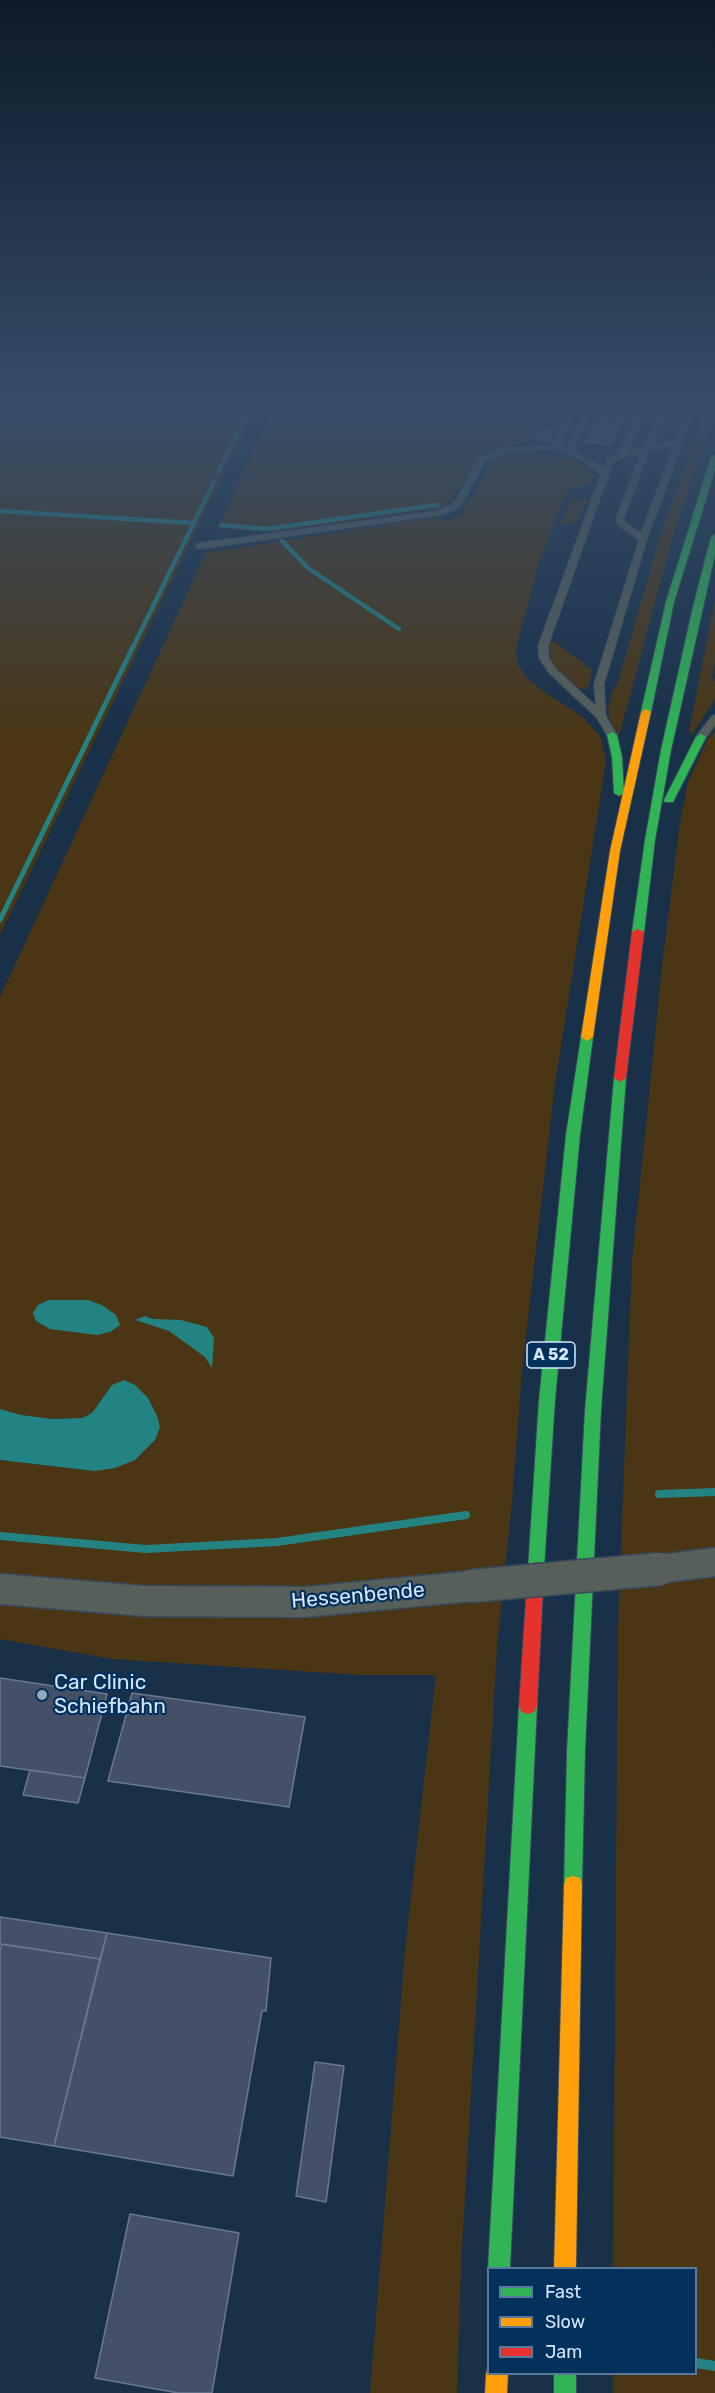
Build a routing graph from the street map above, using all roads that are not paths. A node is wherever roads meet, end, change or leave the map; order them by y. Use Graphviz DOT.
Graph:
graph roads {
  1 [pos="396,519"];
  2 [pos="588,519"];
  3 [pos="620,519"];
  4 [pos="650,519"];
  5 [pos="694,519"];
  6 [pos="715,537"];
  7 [pos="643,539"];
  8 [pos="199,546"];
  9 [pos="601,716"];
  10 [pos="715,718"];
  11 [pos="612,735"];
  12 [pos="701,737"];
  13 [pos="650,840"];
  14 [pos="615,851"];
  15 [pos="715,1562"];
  16 [pos="0,1589"];
  17 [pos="499,2267"];
  18 [pos="565,2267"];
  19 [pos="497,2375"];
  20 [pos="565,2375"];
  21 [pos="496,2393"];
  22 [pos="565,2393"];
  1 -- 8 [label="lane"];
  2 -- 9 [label="lane"];
  3 -- 7 [label="lane"];
  4 -- 7 [label="lane"];
  5 -- 14 [label="highway, A 52"];
  6 -- 13 [label="highway, A 52"];
  7 -- 9 [label="lane"];
  9 -- 11 [label="lane"];
  10 -- 12 [label="lane"];
  11 -- 14 [label="highway"];
  12 -- 13 [label="highway"];
  13 -- 18 [label="highway, A 52"];
  14 -- 17 [label="highway, A 52"];
  15 -- 16 [label="street, Hessenbende, bridge"];
  19 -- 21 [label="highway"];
  20 -- 22 [label="highway"];
}
